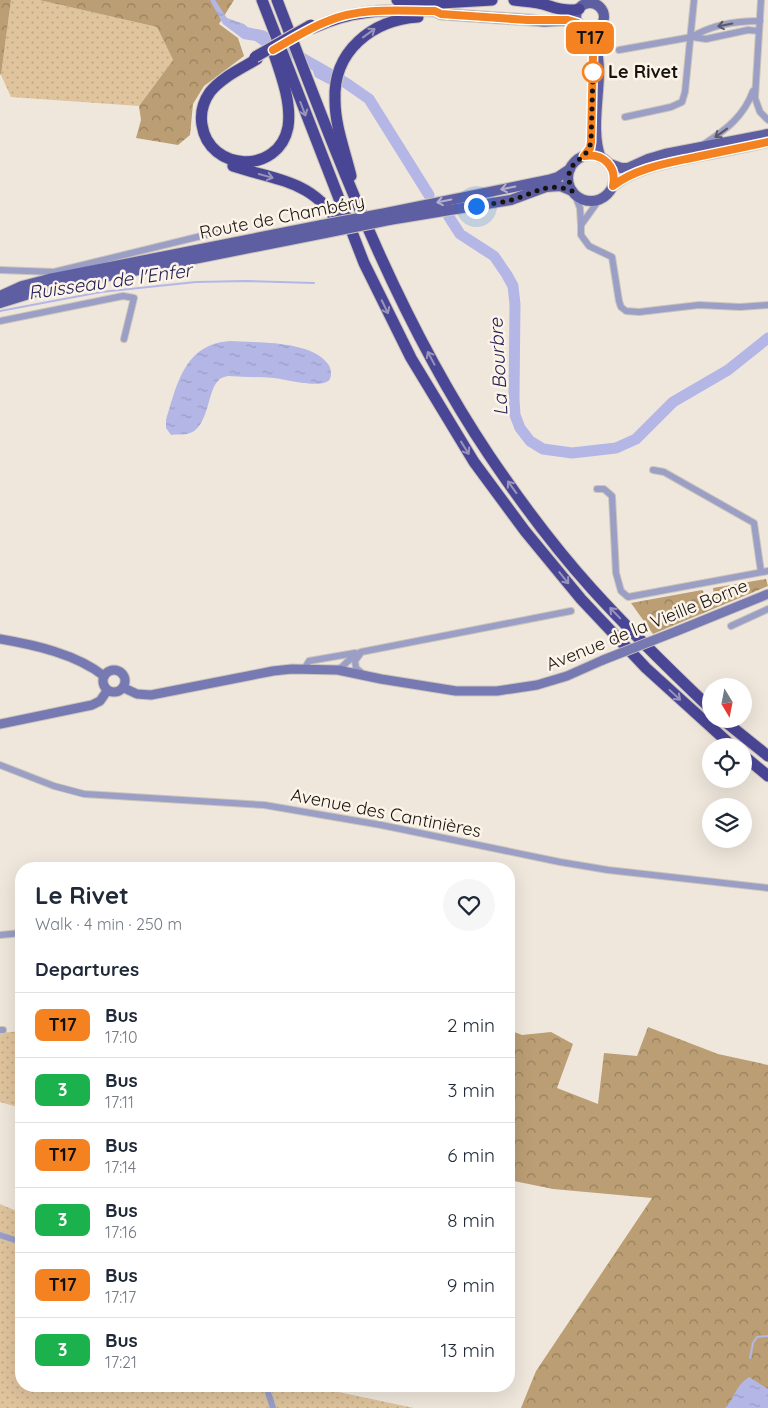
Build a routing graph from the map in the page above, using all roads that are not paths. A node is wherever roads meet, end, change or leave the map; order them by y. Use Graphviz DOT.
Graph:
graph roads {
  1 [pos="277,0"];
  2 [pos="398,0"];
  3 [pos="492,0"];
  4 [pos="514,0"];
  5 [pos="694,0"];
  6 [pos="761,0"];
  7 [pos="262,1"];
  8 [pos="424,4"];
  9 [pos="585,4"];
  10 [pos="600,4"];
  11 [pos="441,14"];
  12 [pos="760,20"];
  13 [pos="312,26"];
  14 [pos="582,26"];
  15 [pos="598,28"];
  16 [pos="271,30"];
  17 [pos="759,31"];
  18 [pos="692,37"];
  19 [pos="619,50"];
  20 [pos="256,58"];
  21 [pos="756,82"];
  22 [pos="625,117"];
  23 [pos="768,120"];
  24 [pos="768,134"];
  25 [pos="768,142"];
  26 [pos="699,148"];
  27 [pos="584,156"];
  28 [pos="605,161"];
  29 [pos="570,169"];
  30 [pos="613,186"];
  31 [pos="573,193"];
  32 [pos="598,200"];
  33 [pos="358,207"];
  34 [pos="388,216"];
  35 [pos="581,225"];
  36 [pos="234,228"];
  37 [pos="324,229"];
  38 [pos="364,263"];
  39 [pos="0,270"];
  40 [pos="0,296"];
  41 [pos="0,303"];
  42 [pos="768,305"];
  43 [pos="0,321"];
  44 [pos="124,339"];
  45 [pos="653,470"];
  46 [pos="597,489"];
  47 [pos="764,572"];
  48 [pos="768,594"];
  49 [pos="768,609"];
  50 [pos="571,611"];
  51 [pos="731,626"];
  52 [pos="0,638"];
  53 [pos="361,652"];
  54 [pos="304,670"];
  55 [pos="338,670"];
  56 [pos="104,676"];
  57 [pos="364,676"];
  58 [pos="124,688"];
  59 [pos="107,691"];
  60 [pos="702,700"];
  61 [pos="0,724"];
  62 [pos="733,728"];
  63 [pos="723,738"];
  64 [pos="768,756"];
  65 [pos="752,763"];
  66 [pos="0,765"];
  67 [pos="768,776"];
  68 [pos="768,888"];
  69 [pos="15,934"];
  70 [pos="0,935"];
  71 [pos="0,1235"];
  72 [pos="15,1240"];
  73 [pos="268,1392"];
  74 [pos="273,1408"];
  1 -- 33 [label="highway"];
  2 -- 8 [label="highway"];
  3 -- 8 [label="highway"];
  4 -- 9 [label="highway"];
  5 -- 18 [label="street"];
  6 -- 12 [label="street"];
  7 -- 16 [label="highway"];
  8 -- 13 [label="highway"];
  9 -- 10 [label="main road"];
  9 -- 14 [label="main road"];
  10 -- 15 [label="main road"];
  11 -- 13 [label="highway"];
  11 -- 14 [label="highway"];
  33 -- 11 [label="highway, one-way"];
  12 -- 17 [label="street"];
  12 -- 18 [label="street, one-way"];
  13 -- 20 [label="highway, bridge"];
  14 -- 15 [label="main road"];
  14 -- 27 [label="main road"];
  15 -- 28 [label="main road"];
  16 -- 20 [label="highway"];
  16 -- 38 [label="highway, one-way"];
  17 -- 18 [label="street"];
  17 -- 21 [label="street"];
  18 -- 19 [label="street"];
  18 -- 22 [label="street"];
  20 -- 38 [label="highway, one-way"];
  21 -- 23 [label="street"];
  21 -- 26 [label="street, one-way"];
  24 -- 26 [label="main road"];
  25 -- 30 [label="main road"];
  26 -- 28 [label="main road"];
  27 -- 28 [label="main road"];
  27 -- 29 [label="main road"];
  28 -- 30 [label="main road"];
  29 -- 31 [label="main road"];
  29 -- 34 [label="main road, Route de Chambéry, one-way"];
  30 -- 32 [label="main road"];
  31 -- 32 [label="main road"];
  31 -- 34 [label="main road, Route de Chambéry"];
  31 -- 35 [label="street"];
  32 -- 35 [label="street"];
  60 -- 33 [label="highway, one-way"];
  34 -- 37 [label="main road, Route de Chambéry, bridge"];
  35 -- 42 [label="street"];
  36 -- 39 [label="street"];
  37 -- 40 [label="main road, Route de Chambéry"];
  37 -- 41 [label="main road, Route de Chambéry"];
  38 -- 63 [label="highway, one-way"];
  43 -- 44 [label="street"];
  45 -- 47 [label="street"];
  46 -- 47 [label="street"];
  48 -- 57 [label="main road, Avenue de la Vieille Borne, bridge"];
  49 -- 51 [label="street"];
  50 -- 53 [label="street"];
  52 -- 56 [label="main road"];
  53 -- 54 [label="street"];
  53 -- 55 [label="street"];
  53 -- 57 [label="street"];
  54 -- 55 [label="main road, Avenue de la Vieille Borne"];
  54 -- 58 [label="main road, Avenue de la Vieille Borne"];
  55 -- 57 [label="main road, Avenue de la Vieille Borne"];
  56 -- 58 [label="main road"];
  56 -- 59 [label="main road"];
  58 -- 59 [label="main road, Avenue de la Vieille Borne"];
  59 -- 61 [label="main road, Avenue de la Vieille Borne"];
  62 -- 64 [label="highway"];
  65 -- 67 [label="highway"];
  66 -- 68 [label="street, Avenue des Cantinières"];
  69 -- 70 [label="street"];
  71 -- 72 [label="street"];
  73 -- 74 [label="street"];
}
